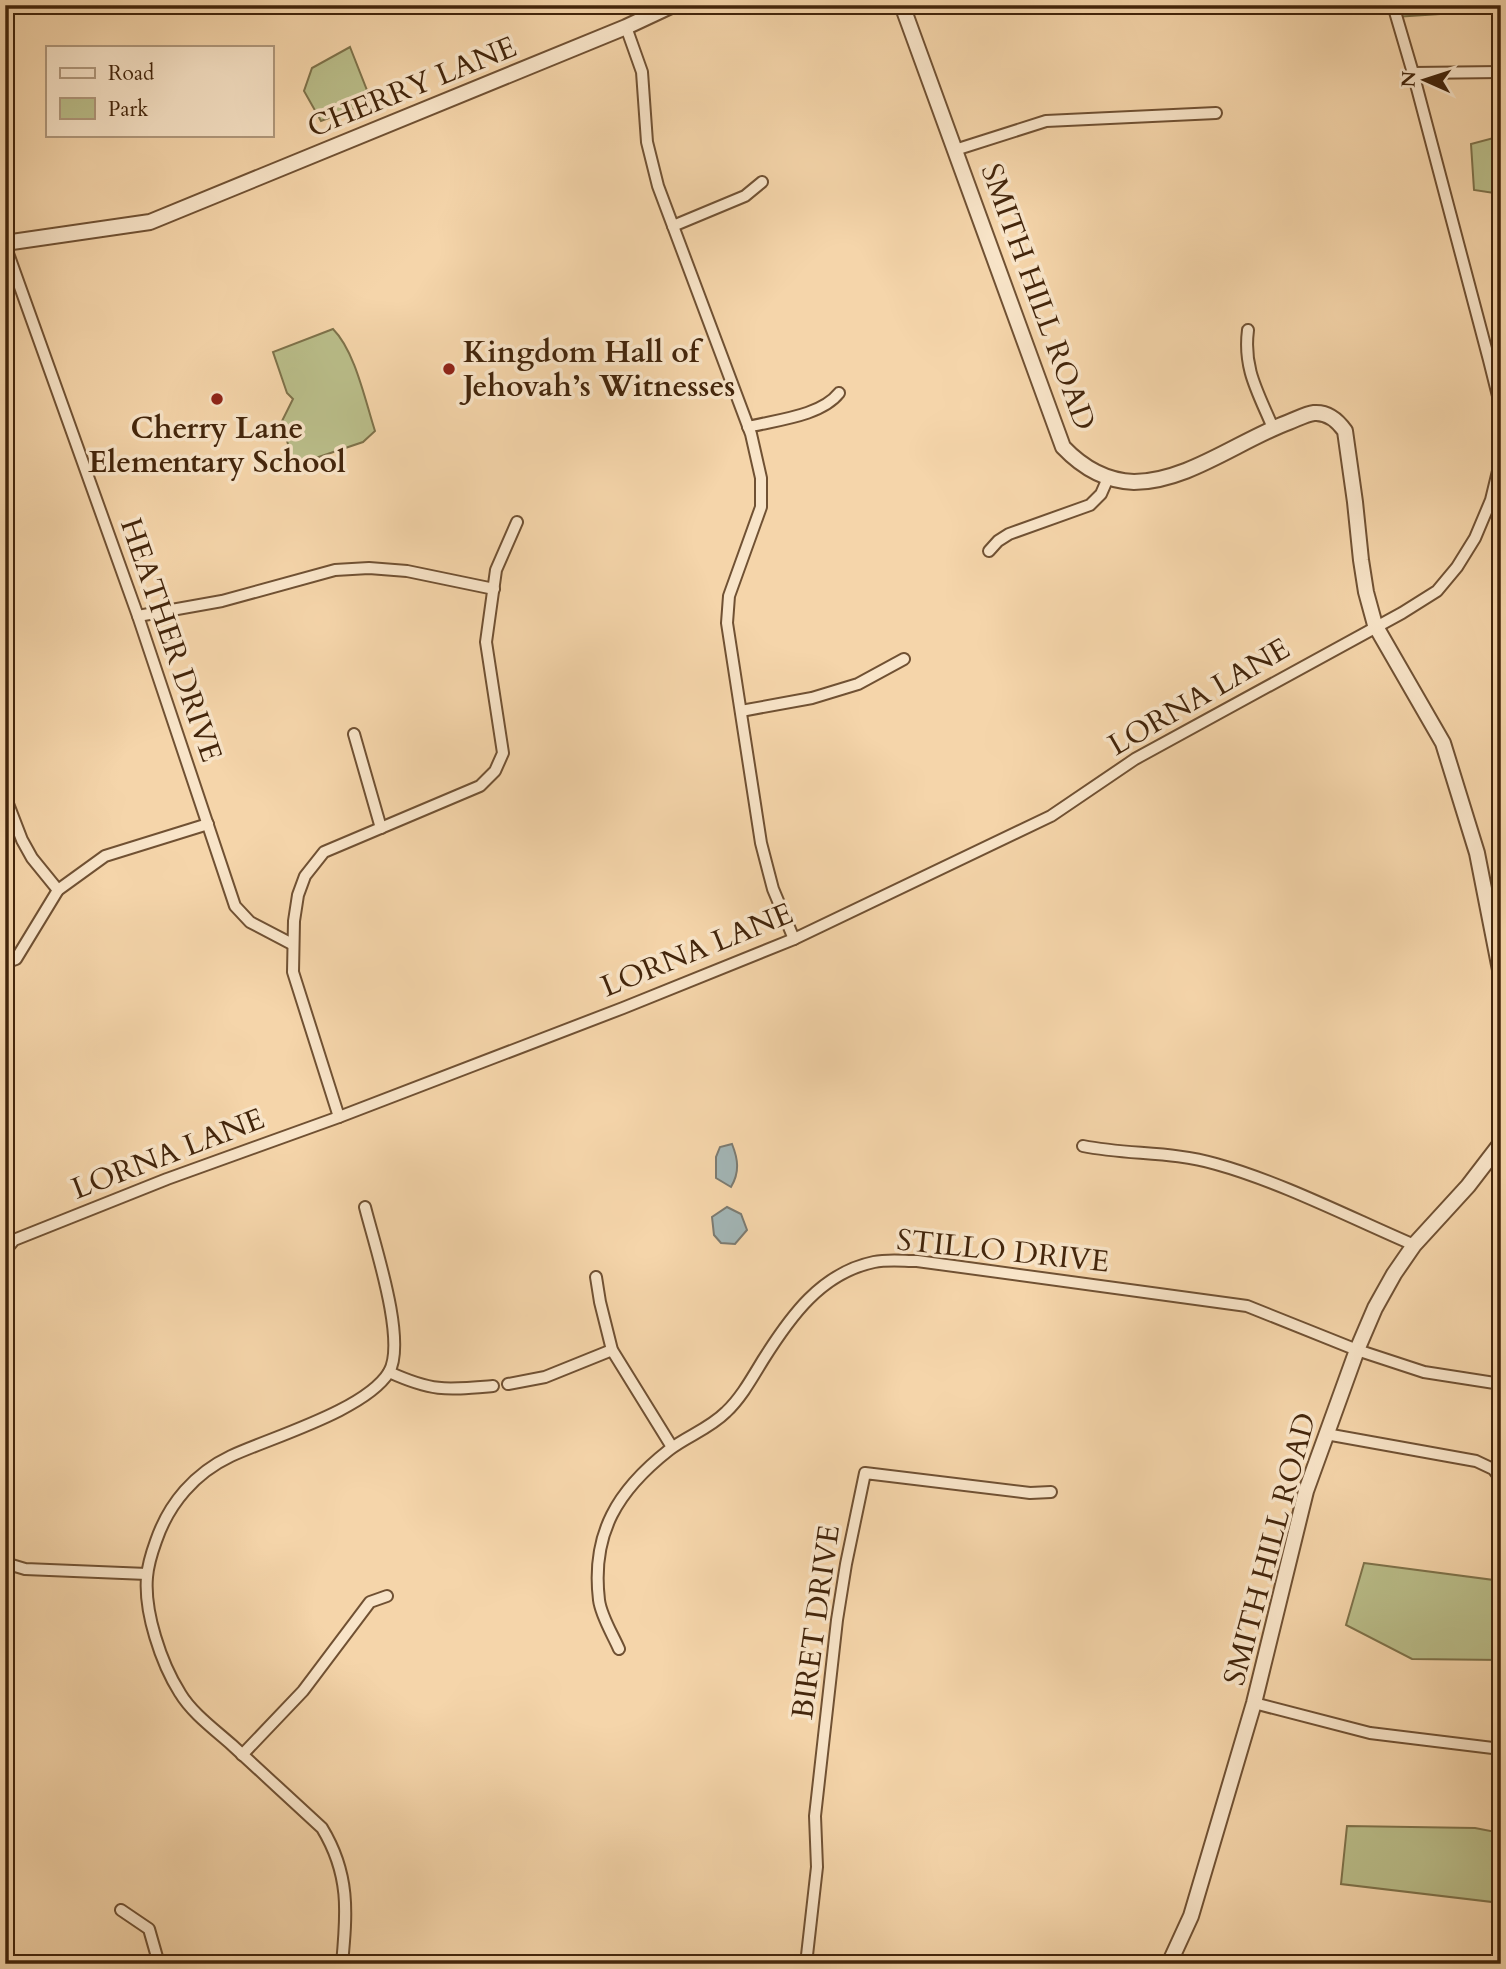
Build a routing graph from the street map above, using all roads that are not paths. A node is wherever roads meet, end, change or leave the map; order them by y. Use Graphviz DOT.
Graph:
graph roads {
  1 [pos="673,5"];
  2 [pos="902,5"];
  3 [pos="1393,5"];
  4 [pos="626,27"];
  5 [pos="1413,72"];
  6 [pos="1501,72"];
  7 [pos="1216,113"];
  8 [pos="955,150"];
  9 [pos="762,182"];
  10 [pos="673,226"];
  11 [pos="5,244"];
  12 [pos="1248,330"];
  13 [pos="839,393"];
  14 [pos="1500,400"];
  15 [pos="748,427"];
  16 [pos="1273,428"];
  17 [pos="1108,478"];
  18 [pos="517,522"];
  19 [pos="989,551"];
  20 [pos="494,589"];
  21 [pos="138,616"];
  22 [pos="1375,625"];
  23 [pos="904,659"];
  24 [pos="741,711"];
  25 [pos="354,734"];
  26 [pos="5,796"];
  27 [pos="208,824"];
  28 [pos="381,828"];
  29 [pos="58,890"];
  30 [pos="794,939"];
  31 [pos="292,944"];
  32 [pos="5,963"];
  33 [pos="1501,975"];
  34 [pos="339,1117"];
  35 [pos="1501,1143"];
  36 [pos="1083,1146"];
  37 [pos="365,1207"];
  38 [pos="1414,1245"];
  39 [pos="5,1251"];
  40 [pos="596,1277"];
  41 [pos="612,1350"];
  42 [pos="1357,1350"];
  43 [pos="389,1372"];
  44 [pos="509,1384"];
  45 [pos="1501,1384"];
  46 [pos="493,1386"];
  47 [pos="1326,1434"];
  48 [pos="672,1447"];
  49 [pos="1501,1479"];
  50 [pos="1051,1492"];
  51 [pos="5,1563"];
  52 [pos="147,1574"];
  53 [pos="387,1595"];
  54 [pos="619,1649"];
  55 [pos="1254,1703"];
  56 [pos="1501,1749"];
  57 [pos="242,1755"];
  58 [pos="121,1910"];
  59 [pos="159,1964"];
  60 [pos="342,1964"];
  61 [pos="806,1964"];
  62 [pos="1169,1964"];
  1 -- 4 [label="street, CHERRY LANE"];
  2 -- 8 [label="street, SMITH HILL ROAD"];
  3 -- 5 [label="street, LORNA LANE"];
  4 -- 10 [label="street"];
  4 -- 11 [label="street, CHERRY LANE"];
  5 -- 6 [label="street"];
  5 -- 14 [label="street, LORNA LANE"];
  7 -- 8 [label="street"];
  8 -- 17 [label="street, SMITH HILL ROAD"];
  9 -- 10 [label="street"];
  10 -- 15 [label="street"];
  11 -- 21 [label="street, HEATHER DRIVE"];
  12 -- 16 [label="street"];
  13 -- 15 [label="street"];
  14 -- 22 [label="street, LORNA LANE"];
  15 -- 24 [label="street"];
  16 -- 17 [label="street, SMITH HILL ROAD"];
  16 -- 22 [label="street, SMITH HILL ROAD"];
  17 -- 19 [label="street"];
  18 -- 20 [label="street"];
  20 -- 21 [label="street"];
  20 -- 28 [label="street"];
  21 -- 27 [label="street, HEATHER DRIVE"];
  22 -- 30 [label="street, LORNA LANE"];
  22 -- 33 [label="street, SMITH HILL ROAD"];
  23 -- 24 [label="street"];
  24 -- 30 [label="street"];
  25 -- 28 [label="street"];
  26 -- 29 [label="street"];
  27 -- 29 [label="street"];
  27 -- 31 [label="street, HEATHER DRIVE"];
  28 -- 31 [label="street"];
  29 -- 32 [label="street"];
  30 -- 34 [label="street, LORNA LANE"];
  31 -- 34 [label="street"];
  34 -- 39 [label="street, LORNA LANE"];
  35 -- 38 [label="street, SMITH HILL ROAD"];
  36 -- 38 [label="street"];
  37 -- 43 [label="street"];
  38 -- 42 [label="street, SMITH HILL ROAD"];
  40 -- 41 [label="street"];
  41 -- 44 [label="street"];
  41 -- 48 [label="street"];
  42 -- 45 [label="street, STILLO DRIVE"];
  42 -- 47 [label="street, SMITH HILL ROAD"];
  42 -- 48 [label="street, STILLO DRIVE"];
  43 -- 46 [label="street"];
  43 -- 52 [label="street"];
  47 -- 49 [label="street"];
  47 -- 55 [label="street, SMITH HILL ROAD"];
  48 -- 54 [label="street, STILLO DRIVE"];
  50 -- 61 [label="street, BIRET DRIVE"];
  51 -- 52 [label="street"];
  52 -- 57 [label="street"];
  53 -- 57 [label="street"];
  55 -- 56 [label="street"];
  55 -- 62 [label="street, SMITH HILL ROAD"];
  57 -- 60 [label="street"];
  58 -- 59 [label="street"];
}
